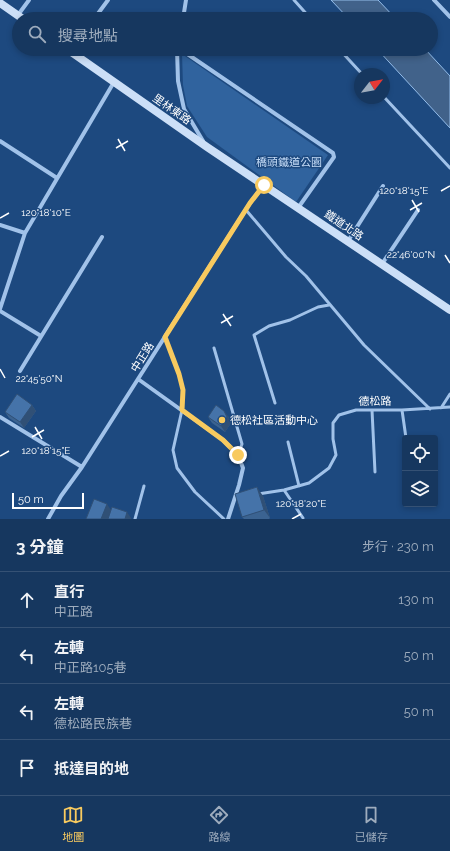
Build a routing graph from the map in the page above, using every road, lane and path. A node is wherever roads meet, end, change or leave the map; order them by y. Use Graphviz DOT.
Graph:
graph roads {
  1 [pos="29,0"];
  2 [pos="108,0"];
  3 [pos="186,0"];
  4 [pos="294,0"];
  5 [pos="434,0"];
  6 [pos="0,3"];
  7 [pos="14,12"];
  8 [pos="23,12"];
  9 [pos="99,12"];
  10 [pos="184,12"];
  11 [pos="305,12"];
  12 [pos="450,17"];
  13 [pos="79,56"];
  14 [pos="178,56"];
  15 [pos="188,56"];
  16 [pos="345,56"];
  17 [pos="356,68"];
  18 [pos="114,81"];
  19 [pos="390,103"];
  20 [pos="0,141"];
  21 [pos="206,147"];
  22 [pos="450,168"];
  23 [pos="57,178"];
  24 [pos="264,185"];
  25 [pos="383,186"];
  26 [pos="298,208"];
  27 [pos="246,210"];
  28 [pos="418,210"];
  29 [pos="0,225"];
  30 [pos="25,233"];
  31 [pos="102,237"];
  32 [pos="348,241"];
  33 [pos="382,264"];
  34 [pos="329,305"];
  35 [pos="0,310"];
  36 [pos="450,310"];
  37 [pos="41,336"];
  38 [pos="165,337"];
  39 [pos="214,348"];
  40 [pos="20,370"];
  41 [pos="138,379"];
  42 [pos="450,394"];
  43 [pos="275,403"];
  44 [pos="450,407"];
  45 [pos="441,408"];
  46 [pos="430,409"];
  47 [pos="182,410"];
  48 [pos="372,410"];
  49 [pos="402,410"];
  50 [pos="0,417"];
  51 [pos="406,435"];
  52 [pos="288,442"];
  53 [pos="238,455"];
  54 [pos="82,467"];
  55 [pos="375,472"];
  56 [pos="144,486"];
  57 [pos="299,486"];
  58 [pos="284,490"];
  59 [pos="256,494"];
  60 [pos="235,496"];
  61 [pos="242,496"];
  62 [pos="303,518"];
  63 [pos="48,519"];
  64 [pos="135,519"];
  65 [pos="224,519"];
  66 [pos="228,519"];
  1 -- 8 [label="street"];
  2 -- 9 [label="street"];
  3 -- 10 [label="street"];
  4 -- 11 [label="lane"];
  5 -- 12 [label="street"];
  6 -- 7 [label="street"];
  13 -- 18 [label="street, 里林東路"];
  14 -- 21 [label="street"];
  15 -- 26 [label="street"];
  16 -- 17 [label="lane"];
  18 -- 21 [label="street, 里林東路"];
  18 -- 23 [label="street"];
  19 -- 22 [label="lane"];
  20 -- 23 [label="street"];
  21 -- 24 [label="street, 里林東路"];
  23 -- 30 [label="street"];
  24 -- 26 [label="street, 鐵道北路"];
  24 -- 27 [label="street, 中正路"];
  25 -- 32 [label="street"];
  26 -- 32 [label="street, 鐵道北路"];
  27 -- 34 [label="lane"];
  27 -- 38 [label="street, 中正路"];
  28 -- 33 [label="street"];
  29 -- 30 [label="street"];
  30 -- 35 [label="street"];
  31 -- 37 [label="street"];
  32 -- 33 [label="street, 鐵道北路"];
  33 -- 36 [label="street, 鐵道北路"];
  34 -- 43 [label="lane"];
  34 -- 46 [label="lane"];
  35 -- 37 [label="street"];
  37 -- 40 [label="street"];
  38 -- 41 [label="street, 中正路"];
  38 -- 47 [label="lane"];
  39 -- 53 [label="lane"];
  41 -- 47 [label="street"];
  41 -- 54 [label="street, 中正路"];
  42 -- 45 [label="lane"];
  44 -- 45 [label="lane, 德松路"];
  45 -- 46 [label="lane, 德松路"];
  46 -- 49 [label="lane, 德松路"];
  47 -- 53 [label="street"];
  47 -- 65 [label="lane"];
  48 -- 49 [label="lane, 德松路"];
  48 -- 55 [label="lane"];
  48 -- 57 [label="lane, 德松路"];
  49 -- 51 [label="lane"];
  50 -- 54 [label="street"];
  52 -- 57 [label="lane"];
  53 -- 60 [label="street"];
  54 -- 63 [label="street, 中正路"];
  56 -- 64 [label="lane"];
  57 -- 58 [label="lane, 德松路"];
  58 -- 59 [label="lane, 德松路"];
  58 -- 62 [label="lane"];
  60 -- 61 [label="lane"];
  60 -- 66 [label="street"];
}
